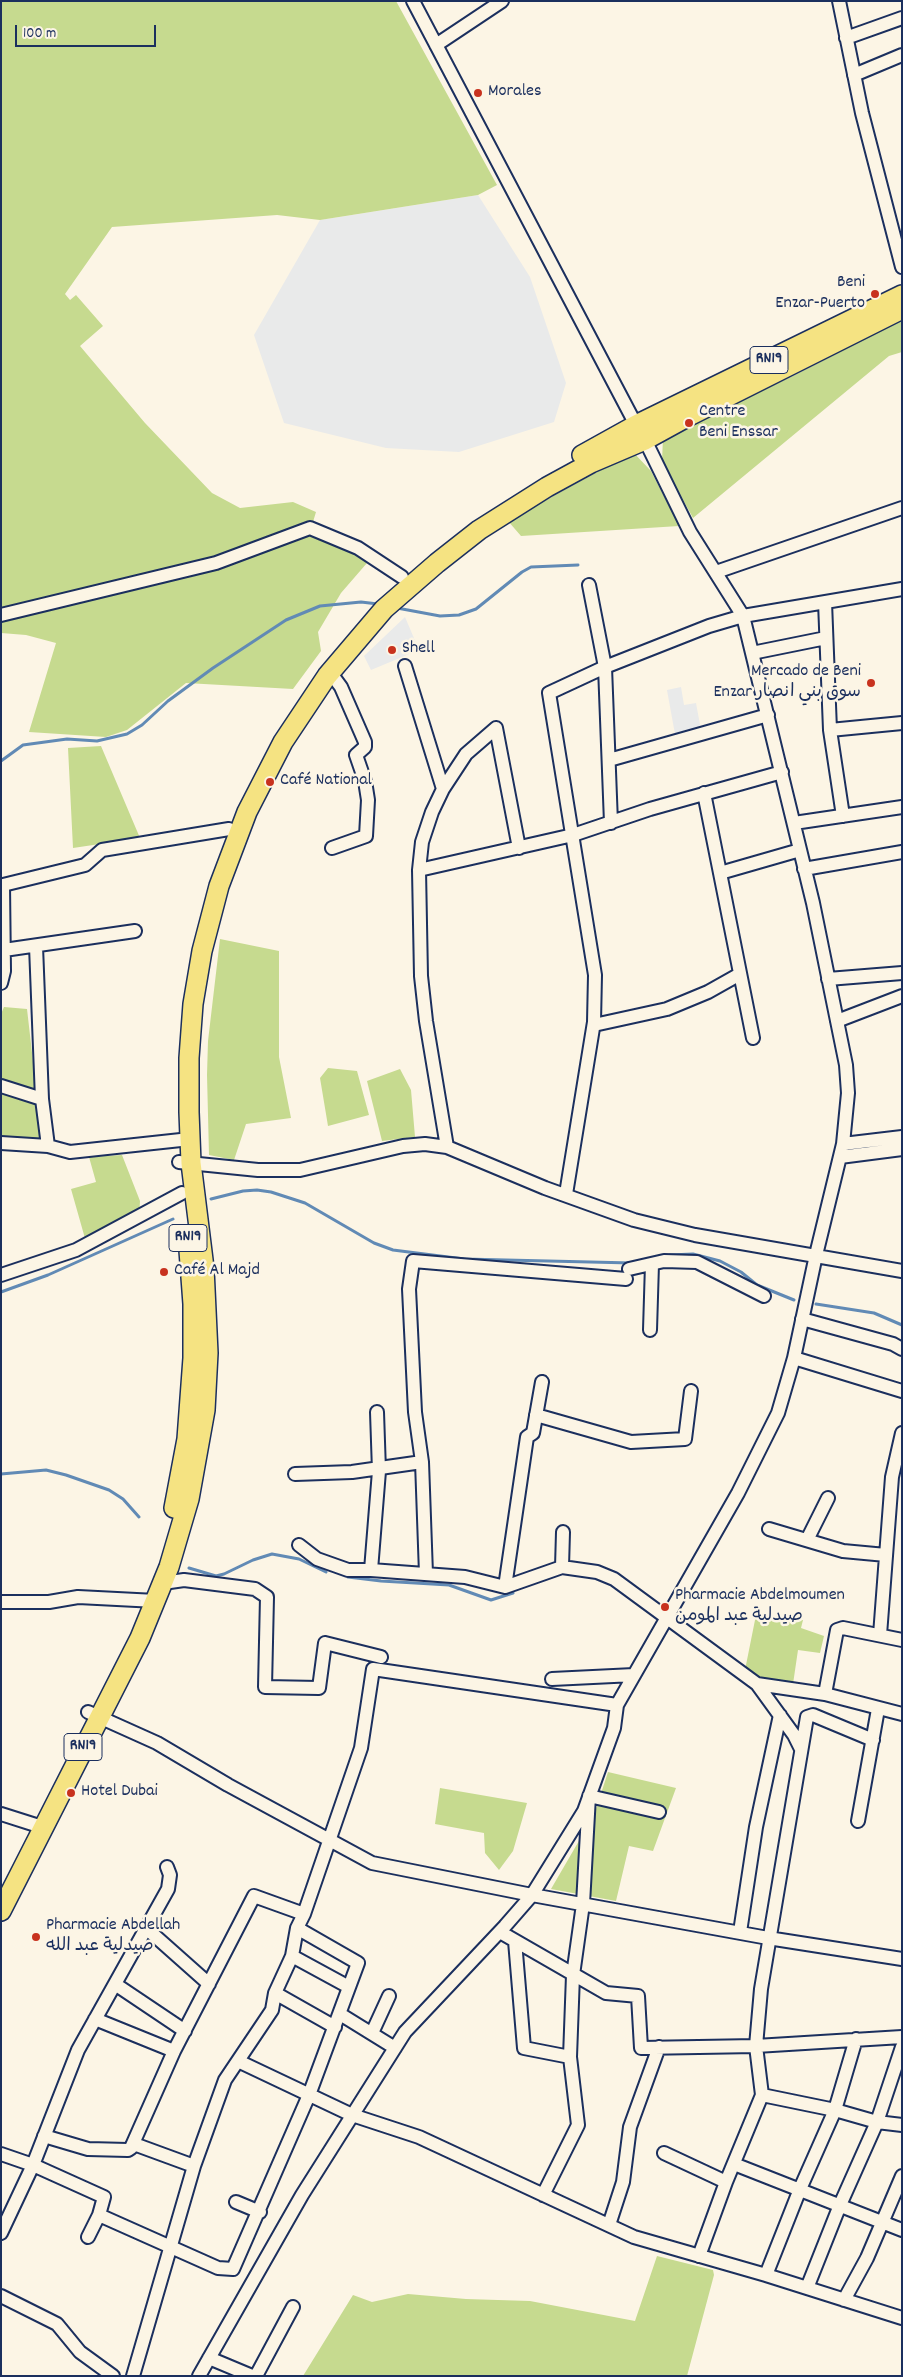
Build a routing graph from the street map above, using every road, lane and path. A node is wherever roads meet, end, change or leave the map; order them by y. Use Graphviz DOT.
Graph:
graph roads {
  1 [pos="413,1"];
  2 [pos="502,1"];
  3 [pos="839,1"];
  4 [pos="902,18"];
  5 [pos="846,38"];
  6 [pos="436,45"];
  7 [pos="902,55"];
  8 [pos="854,75"];
  9 [pos="902,267"];
  10 [pos="902,295"];
  11 [pos="902,309"];
  12 [pos="641,432"];
  13 [pos="902,508"];
  14 [pos="716,572"];
  15 [pos="589,585"];
  16 [pos="901,592"];
  17 [pos="389,595"];
  18 [pos="825,602"];
  19 [pos="1,616"];
  20 [pos="743,616"];
  21 [pos="826,638"];
  22 [pos="752,653"];
  23 [pos="405,666"];
  24 [pos="605,667"];
  25 [pos="330,672"];
  26 [pos="768,714"];
  27 [pos="902,722"];
  28 [pos="830,730"];
  29 [pos="609,760"];
  30 [pos="782,772"];
  31 [pos="443,789"];
  32 [pos="704,793"];
  33 [pos="902,807"];
  34 [pos="843,816"];
  35 [pos="611,823"];
  36 [pos="794,823"];
  37 [pos="229,829"];
  38 [pos="573,835"];
  39 [pos="332,848"];
  40 [pos="519,848"];
  41 [pos="800,850"];
  42 [pos="902,852"];
  43 [pos="804,869"];
  44 [pos="419,870"];
  45 [pos="720,873"];
  46 [pos="135,931"];
  47 [pos="36,946"];
  48 [pos="4,950"];
  49 [pos="902,973"];
  50 [pos="740,974"];
  51 [pos="828,979"];
  52 [pos="1,983"];
  53 [pos="902,996"];
  54 [pos="836,1022"];
  55 [pos="594,1025"];
  56 [pos="752,1038"];
  57 [pos="1,1086"];
  58 [pos="42,1099"];
  59 [pos="902,1137"];
  60 [pos="184,1140"];
  61 [pos="1,1143"];
  62 [pos="48,1146"];
  63 [pos="447,1147"];
  64 [pos="902,1149"];
  65 [pos="841,1150"];
  66 [pos="185,1162"];
  67 [pos="182,1193"];
  68 [pos="566,1194"];
  69 [pos="816,1255"];
  70 [pos="652,1264"];
  71 [pos="902,1271"];
  72 [pos="1,1275"];
  73 [pos="764,1296"];
  74 [pos="802,1319"];
  75 [pos="650,1330"];
  76 [pos="902,1349"];
  77 [pos="794,1358"];
  78 [pos="542,1382"];
  79 [pos="691,1391"];
  80 [pos="902,1391"];
  81 [pos="197,1409"];
  82 [pos="377,1412"];
  83 [pos="536,1416"];
  84 [pos="902,1432"];
  85 [pos="422,1462"];
  86 [pos="378,1468"];
  87 [pos="295,1474"];
  88 [pos="828,1498"];
  89 [pos="769,1529"];
  90 [pos="563,1532"];
  91 [pos="807,1540"];
  92 [pos="299,1545"];
  93 [pos="886,1555"];
  94 [pos="562,1567"];
  95 [pos="371,1570"];
  96 [pos="426,1574"];
  97 [pos="163,1583"];
  98 [pos="505,1587"];
  99 [pos="150,1600"];
  100 [pos="1,1602"];
  101 [pos="666,1618"];
  102 [pos="880,1635"];
  103 [pos="902,1640"];
  104 [pos="381,1657"];
  105 [pos="634,1675"];
  106 [pos="552,1679"];
  107 [pos="757,1684"];
  108 [pos="825,1694"];
  109 [pos="618,1705"];
  110 [pos="878,1709"];
  111 [pos="902,1714"];
  112 [pos="93,1715"];
  113 [pos="780,1715"];
  114 [pos="873,1740"];
  115 [pos="801,1749"];
  116 [pos="589,1796"];
  117 [pos="658,1812"];
  118 [pos="1,1814"];
  119 [pos="858,1821"];
  120 [pos="36,1825"];
  121 [pos="330,1840"];
  122 [pos="167,1867"];
  123 [pos="1,1880"];
  124 [pos="532,1895"];
  125 [pos="583,1904"];
  126 [pos="1,1911"];
  127 [pos="304,1914"];
  128 [pos="146,1928"];
  129 [pos="297,1928"];
  130 [pos="500,1932"];
  131 [pos="740,1932"];
  132 [pos="768,1938"];
  133 [pos="515,1941"];
  134 [pos="292,1956"];
  135 [pos="902,1959"];
  136 [pos="574,1975"];
  137 [pos="115,1984"];
  138 [pos="209,1984"];
  139 [pos="349,1987"];
  140 [pos="275,1993"];
  141 [pos="389,1996"];
  142 [pos="340,2014"];
  143 [pos="95,2019"];
  144 [pos="335,2027"];
  145 [pos="185,2031"];
  146 [pos="372,2033"];
  147 [pos="902,2037"];
  148 [pos="856,2039"];
  149 [pos="756,2046"];
  150 [pos="659,2047"];
  151 [pos="902,2047"];
  152 [pos="395,2048"];
  153 [pos="174,2051"];
  154 [pos="570,2056"];
  155 [pos="238,2061"];
  156 [pos="309,2095"];
  157 [pos="762,2095"];
  158 [pos="835,2110"];
  159 [pos="352,2115"];
  160 [pos="877,2122"];
  161 [pos="902,2125"];
  162 [pos="44,2136"];
  163 [pos="134,2144"];
  164 [pos="664,2153"];
  165 [pos="1,2154"];
  166 [pos="734,2164"];
  167 [pos="33,2165"];
  168 [pos="194,2166"];
  169 [pos="902,2176"];
  170 [pos="726,2182"];
  171 [pos="800,2189"];
  172 [pos="543,2195"];
  173 [pos="236,2202"];
  174 [pos="840,2205"];
  175 [pos="260,2212"];
  176 [pos="99,2215"];
  177 [pos="882,2222"];
  178 [pos="609,2226"];
  179 [pos="902,2230"];
  180 [pos="1,2233"];
  181 [pos="88,2237"];
  182 [pos="172,2248"];
  183 [pos="700,2256"];
  184 [pos="766,2275"];
  185 [pos="807,2288"];
  186 [pos="1,2296"];
  187 [pos="844,2300"];
  188 [pos="293,2307"];
  189 [pos="902,2318"];
  190 [pos="209,2358"];
  191 [pos="112,2376"];
  192 [pos="133,2376"];
  193 [pos="199,2376"];
  194 [pos="254,2376"];
  1 -- 6 [label="street"];
  2 -- 6 [label="street"];
  3 -- 5 [label="street"];
  4 -- 5 [label="street"];
  5 -- 8 [label="street"];
  6 -- 12 [label="street"];
  7 -- 8 [label="street"];
  8 -- 9 [label="street"];
  10 -- 12 [label="highway, RN19"];
  11 -- 12 [label="highway, RN19"];
  12 -- 14 [label="street"];
  12 -- 17 [label="highway, RN19"];
  13 -- 14 [label="street"];
  14 -- 20 [label="street"];
  15 -- 24 [label="street"];
  16 -- 18 [label="street"];
  17 -- 19 [label="street"];
  17 -- 25 [label="highway, RN19"];
  17 -- 37 [label="highway, RN19"];
  18 -- 20 [label="street"];
  18 -- 21 [label="street"];
  20 -- 22 [label="street"];
  20 -- 24 [label="street"];
  21 -- 22 [label="street"];
  21 -- 28 [label="street"];
  22 -- 26 [label="street"];
  23 -- 31 [label="street"];
  24 -- 29 [label="street"];
  24 -- 38 [label="street"];
  25 -- 39 [label="street"];
  25 -- 60 [label="highway, RN19"];
  26 -- 29 [label="street"];
  26 -- 30 [label="street"];
  27 -- 28 [label="street"];
  28 -- 34 [label="street"];
  29 -- 35 [label="street"];
  30 -- 32 [label="street"];
  30 -- 36 [label="street"];
  31 -- 40 [label="street"];
  31 -- 44 [label="street"];
  32 -- 35 [label="street"];
  32 -- 45 [label="street"];
  33 -- 34 [label="street"];
  34 -- 36 [label="street"];
  35 -- 38 [label="street"];
  36 -- 41 [label="street"];
  37 -- 48 [label="street"];
  37 -- 60 [label="highway, RN19"];
  38 -- 40 [label="street"];
  38 -- 55 [label="street"];
  40 -- 44 [label="street"];
  41 -- 43 [label="street"];
  41 -- 45 [label="street"];
  42 -- 43 [label="street"];
  43 -- 51 [label="street"];
  44 -- 63 [label="street"];
  45 -- 50 [label="street"];
  46 -- 47 [label="street"];
  47 -- 48 [label="street"];
  47 -- 58 [label="street"];
  48 -- 52 [label="street"];
  49 -- 51 [label="street"];
  50 -- 55 [label="street"];
  50 -- 56 [label="street"];
  51 -- 54 [label="street"];
  53 -- 54 [label="street"];
  54 -- 65 [label="street"];
  55 -- 68 [label="street"];
  57 -- 58 [label="street"];
  58 -- 62 [label="street"];
  59 -- 65 [label="street"];
  60 -- 62 [label="street"];
  60 -- 66 [label="highway, RN19"];
  61 -- 62 [label="street"];
  63 -- 66 [label="street"];
  63 -- 68 [label="street"];
  64 -- 65 [label="street"];
  65 -- 69 [label="street"];
  66 -- 67 [label="highway, RN19"];
  66 -- 81 [label="highway, RN19"];
  67 -- 72 [label="street"];
  67 -- 81 [label="highway, RN19"];
  68 -- 69 [label="street"];
  69 -- 71 [label="street"];
  69 -- 74 [label="street"];
  70 -- 73 [label="street"];
  70 -- 75 [label="street"];
  70 -- 85 [label="street"];
  74 -- 76 [label="street"];
  74 -- 77 [label="street"];
  77 -- 80 [label="street"];
  77 -- 101 [label="street"];
  78 -- 83 [label="street"];
  79 -- 83 [label="street"];
  81 -- 97 [label="highway, RN19"];
  81 -- 99 [label="highway, RN19"];
  82 -- 86 [label="street"];
  83 -- 98 [label="street"];
  84 -- 93 [label="street"];
  85 -- 86 [label="street"];
  85 -- 96 [label="street"];
  86 -- 87 [label="street"];
  86 -- 95 [label="street"];
  88 -- 91 [label="street"];
  89 -- 91 [label="street"];
  90 -- 94 [label="street"];
  91 -- 93 [label="street"];
  92 -- 95 [label="street"];
  93 -- 102 [label="street"];
  94 -- 98 [label="street"];
  94 -- 101 [label="street"];
  95 -- 96 [label="street"];
  96 -- 98 [label="street"];
  97 -- 99 [label="highway, RN19"];
  97 -- 104 [label="street"];
  99 -- 100 [label="street"];
  99 -- 112 [label="highway, RN19"];
  101 -- 105 [label="street"];
  101 -- 107 [label="street"];
  102 -- 103 [label="street"];
  102 -- 108 [label="street"];
  105 -- 106 [label="street"];
  105 -- 109 [label="street"];
  107 -- 108 [label="street"];
  107 -- 113 [label="street"];
  108 -- 110 [label="street"];
  109 -- 116 [label="street"];
  109 -- 121 [label="street"];
  110 -- 111 [label="street"];
  110 -- 114 [label="street"];
  112 -- 120 [label="highway, RN19"];
  112 -- 121 [label="street"];
  113 -- 115 [label="street"];
  113 -- 131 [label="street"];
  114 -- 115 [label="street"];
  114 -- 119 [label="street"];
  115 -- 132 [label="street"];
  116 -- 117 [label="street"];
  116 -- 124 [label="street"];
  116 -- 125 [label="street"];
  118 -- 120 [label="street"];
  120 -- 123 [label="highway, RN19"];
  120 -- 126 [label="highway, RN19"];
  121 -- 124 [label="street"];
  121 -- 127 [label="street"];
  122 -- 128 [label="street"];
  124 -- 125 [label="street"];
  124 -- 130 [label="street"];
  125 -- 131 [label="street"];
  125 -- 136 [label="street"];
  127 -- 129 [label="street"];
  127 -- 138 [label="street"];
  128 -- 137 [label="street"];
  128 -- 138 [label="street"];
  129 -- 134 [label="street"];
  129 -- 139 [label="street"];
  130 -- 133 [label="street"];
  130 -- 152 [label="street"];
  131 -- 132 [label="street"];
  132 -- 135 [label="street"];
  132 -- 149 [label="street"];
  133 -- 136 [label="street"];
  133 -- 154 [label="street"];
  134 -- 139 [label="street"];
  134 -- 140 [label="street"];
  136 -- 150 [label="street"];
  136 -- 154 [label="street"];
  137 -- 143 [label="street"];
  137 -- 145 [label="street"];
  138 -- 145 [label="street"];
  139 -- 142 [label="street"];
  140 -- 144 [label="street"];
  140 -- 155 [label="street"];
  141 -- 146 [label="street"];
  142 -- 144 [label="street"];
  142 -- 146 [label="street"];
  143 -- 153 [label="street"];
  143 -- 162 [label="street"];
  144 -- 156 [label="street"];
  145 -- 153 [label="street"];
  146 -- 152 [label="street"];
  147 -- 148 [label="street"];
  148 -- 149 [label="street"];
  148 -- 158 [label="street"];
  149 -- 150 [label="street"];
  149 -- 157 [label="street"];
  150 -- 178 [label="street"];
  151 -- 160 [label="street"];
  152 -- 159 [label="street"];
  153 -- 163 [label="street"];
  154 -- 172 [label="street"];
  155 -- 156 [label="street"];
  155 -- 168 [label="street"];
  156 -- 159 [label="street"];
  156 -- 175 [label="street"];
  157 -- 158 [label="street"];
  157 -- 166 [label="street"];
  158 -- 160 [label="street"];
  158 -- 171 [label="street"];
  159 -- 172 [label="street"];
  159 -- 190 [label="street"];
  160 -- 161 [label="street"];
  160 -- 174 [label="street"];
  162 -- 163 [label="street"];
  162 -- 167 [label="street"];
  163 -- 168 [label="street"];
  164 -- 170 [label="street"];
  165 -- 167 [label="street"];
  166 -- 170 [label="street"];
  166 -- 171 [label="street"];
  167 -- 176 [label="street"];
  167 -- 180 [label="street"];
  168 -- 182 [label="street"];
  169 -- 177 [label="street"];
  170 -- 183 [label="street"];
  171 -- 174 [label="street"];
  171 -- 184 [label="street"];
  172 -- 178 [label="street"];
  173 -- 175 [label="street"];
  174 -- 177 [label="street"];
  174 -- 185 [label="street"];
  175 -- 182 [label="street"];
  176 -- 181 [label="street"];
  176 -- 182 [label="street"];
  177 -- 179 [label="street"];
  177 -- 187 [label="street"];
  178 -- 183 [label="street"];
  182 -- 192 [label="street"];
  183 -- 184 [label="street"];
  184 -- 185 [label="street"];
  185 -- 187 [label="street"];
  186 -- 191 [label="street"];
  187 -- 189 [label="street"];
  188 -- 194 [label="street"];
  190 -- 193 [label="street"];
  190 -- 194 [label="street"];
}
